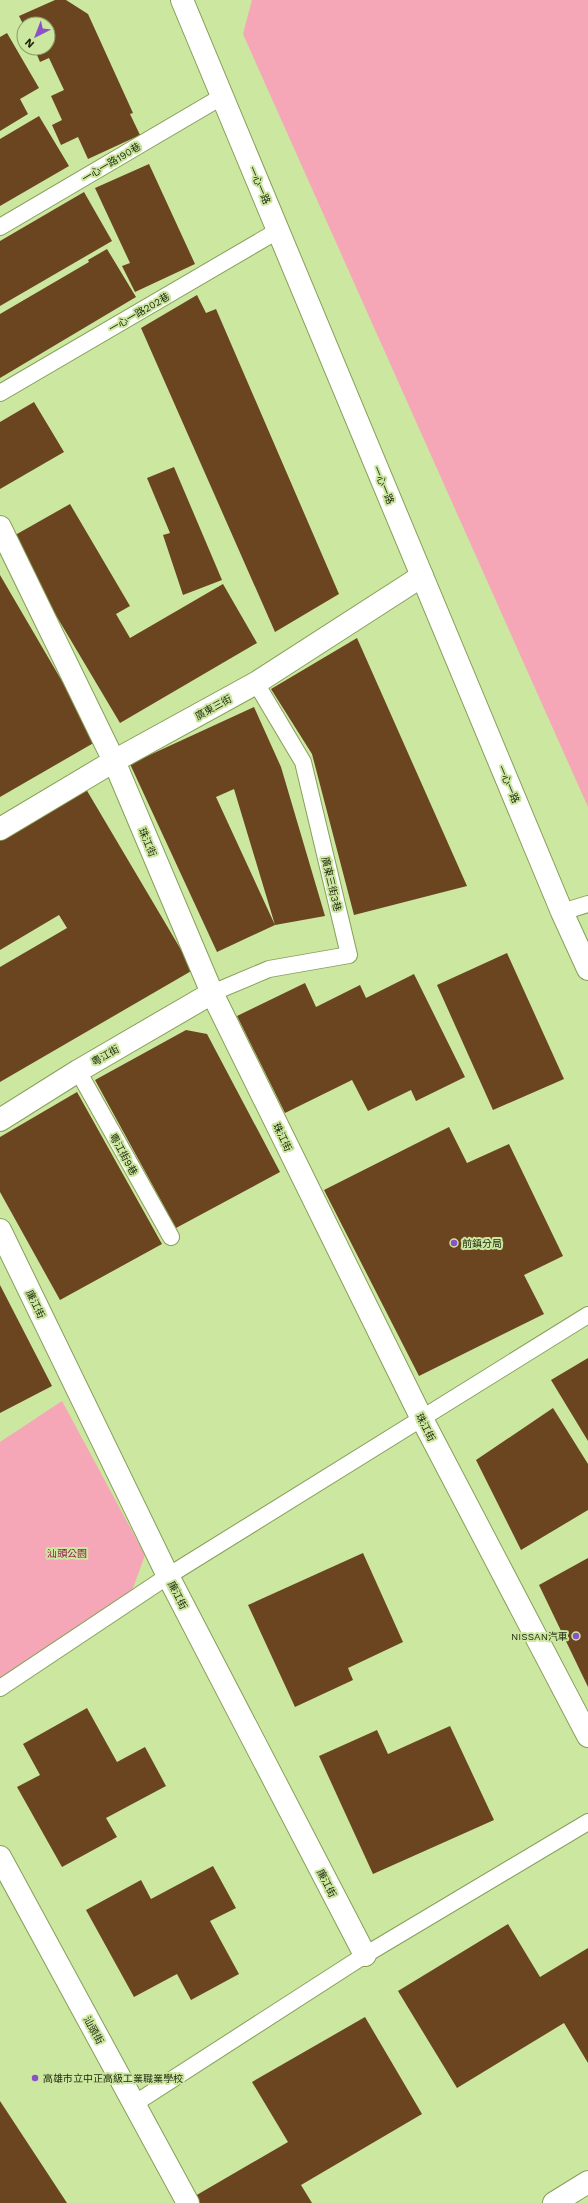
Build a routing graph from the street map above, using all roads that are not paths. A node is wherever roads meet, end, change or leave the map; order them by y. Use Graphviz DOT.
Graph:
graph roads {
  1 [pos="182,0"];
  2 [pos="223,96"];
  3 [pos="0,227"];
  4 [pos="279,230"];
  5 [pos="0,393"];
  6 [pos="0,527"];
  7 [pos="422,576"];
  8 [pos="256,683"];
  9 [pos="114,761"];
  10 [pos="0,829"];
  11 [pos="588,904"];
  12 [pos="562,912"];
  13 [pos="588,969"];
  14 [pos="212,993"];
  15 [pos="78,1071"];
  16 [pos="0,1120"];
  17 [pos="0,1230"];
  18 [pos="171,1236"];
  19 [pos="588,1315"];
  20 [pos="421,1417"];
  21 [pos="168,1576"];
  22 [pos="0,1688"];
  23 [pos="588,1736"];
  24 [pos="588,1822"];
  25 [pos="0,1857"];
  26 [pos="365,1955"];
  27 [pos="134,2104"];
  28 [pos="588,2182"];
  29 [pos="188,2203"];
  30 [pos="554,2203"];
  1 -- 2 [label="street, 一心一路"];
  2 -- 3 [label="lane, 一心一路190巷"];
  2 -- 4 [label="street, 一心一路"];
  4 -- 5 [label="lane, 一心一路202巷"];
  4 -- 7 [label="street, 一心一路"];
  6 -- 9 [label="street, 珠江街"];
  7 -- 8 [label="street, 廣東三街"];
  7 -- 12 [label="street, 一心一路"];
  8 -- 9 [label="street, 廣東三街"];
  8 -- 14 [label="lane, 廣東三街3巷"];
  9 -- 10 [label="street, 廣東三街"];
  9 -- 14 [label="street, 珠江街"];
  11 -- 12 [label="lane"];
  12 -- 13 [label="street, 一心一路"];
  14 -- 15 [label="street, 粵江街"];
  14 -- 20 [label="street, 珠江街"];
  15 -- 16 [label="street, 粵江街"];
  15 -- 18 [label="lane, 粵江街9巷"];
  17 -- 21 [label="street, 廉江街"];
  19 -- 20 [label="lane"];
  20 -- 21 [label="lane"];
  20 -- 23 [label="street, 珠江街"];
  21 -- 22 [label="lane"];
  21 -- 26 [label="street, 廉江街"];
  24 -- 26 [label="lane"];
  25 -- 27 [label="street, 汕頭街"];
  26 -- 27 [label="lane"];
  27 -- 29 [label="street, 汕頭街"];
  28 -- 30 [label="street"];
}
